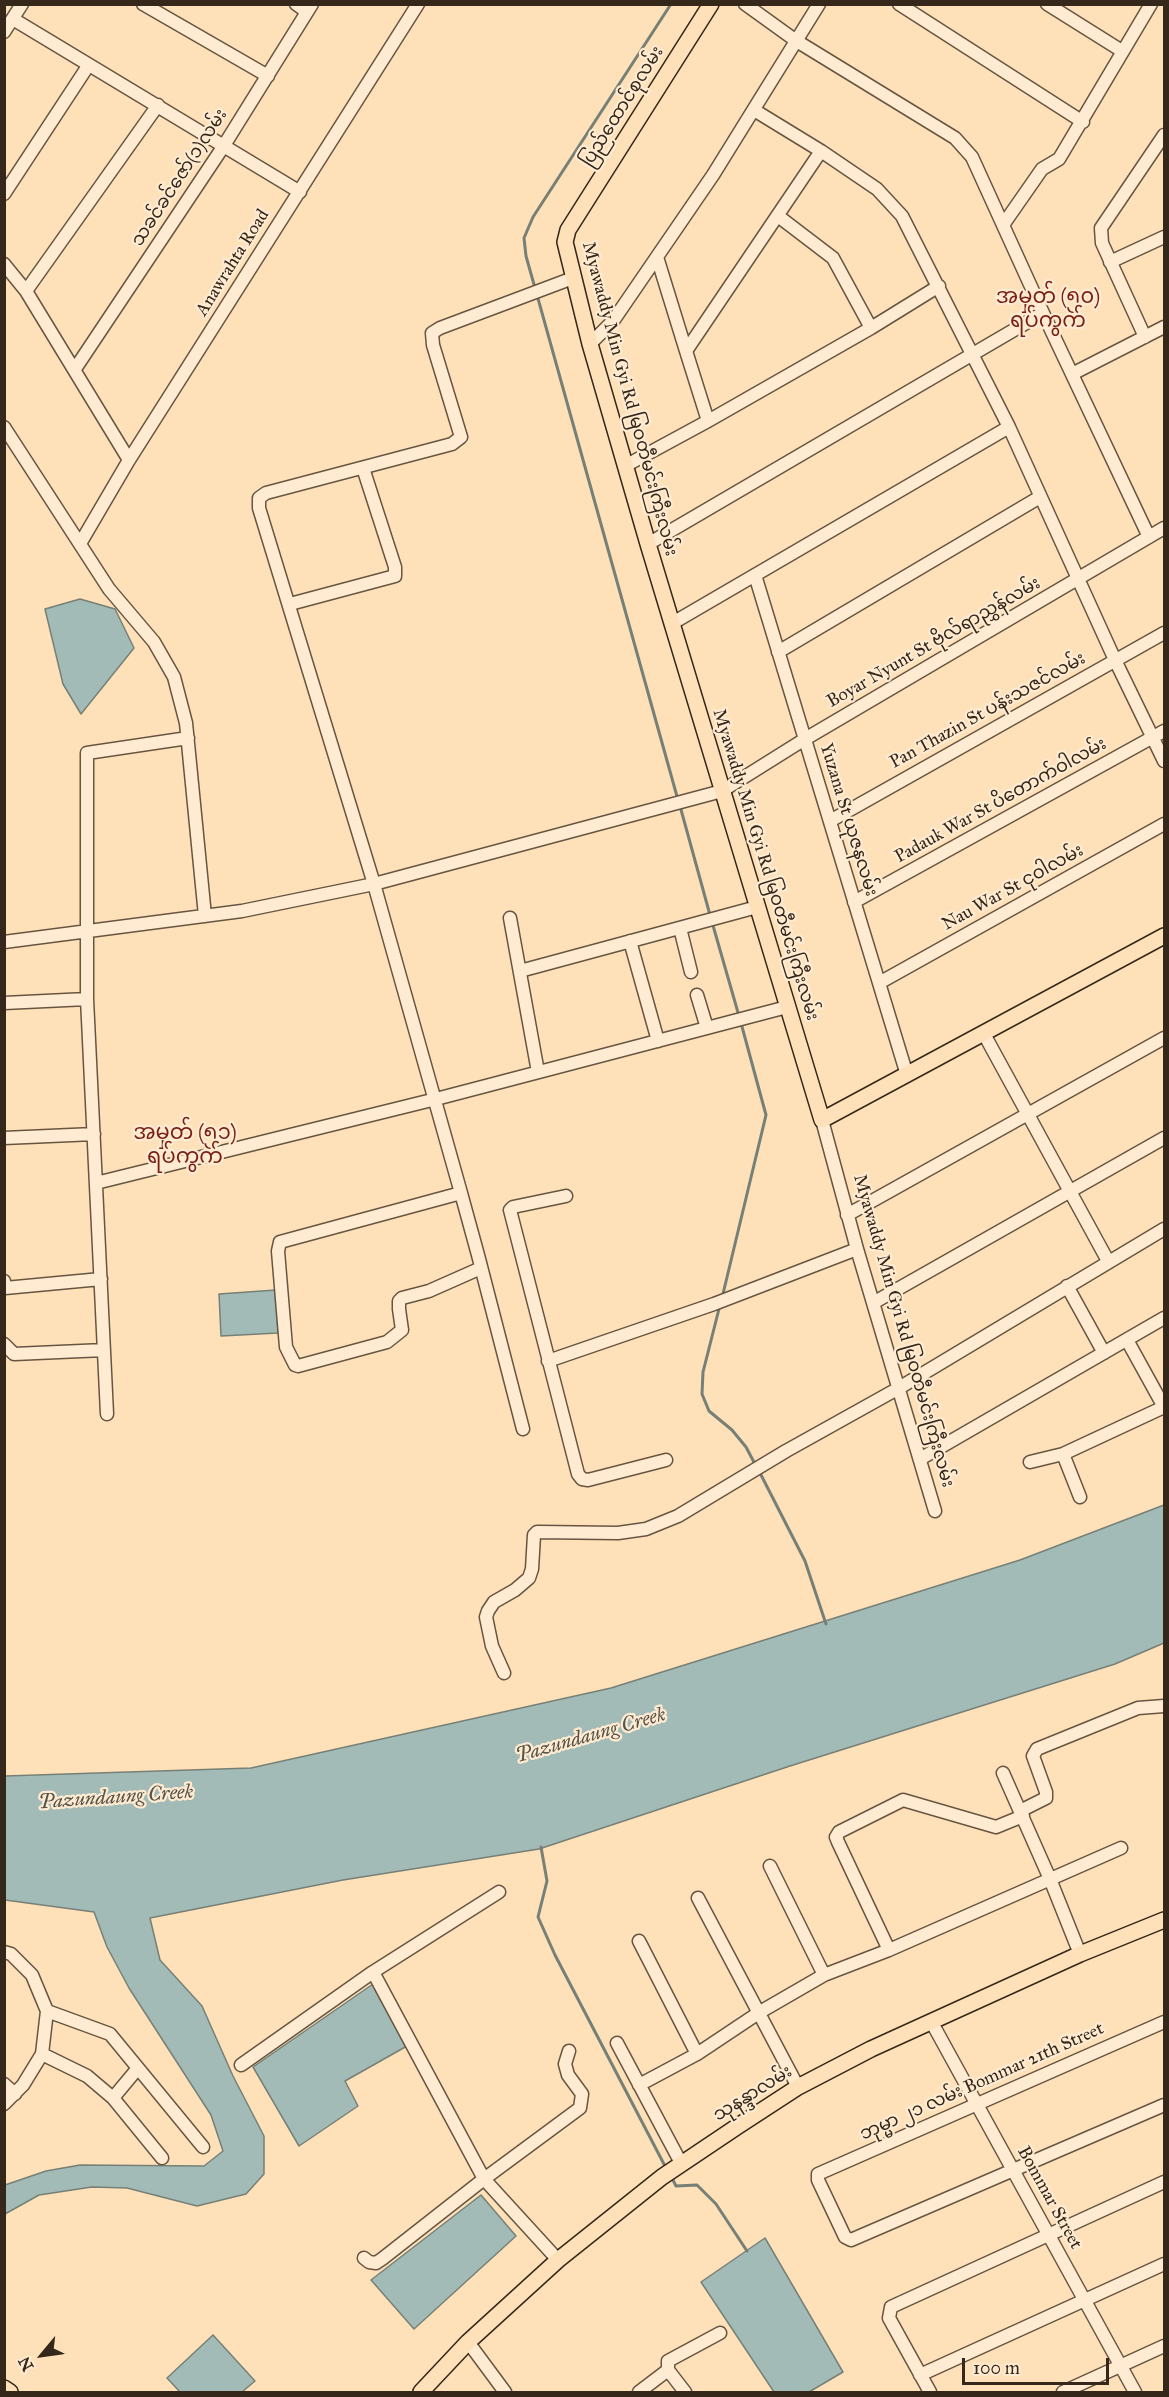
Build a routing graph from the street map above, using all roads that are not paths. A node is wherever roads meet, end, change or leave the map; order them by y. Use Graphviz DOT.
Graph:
graph roads {
  1 [pos="22,4"];
  2 [pos="143,4"];
  3 [pos="296,4"];
  4 [pos="418,4"];
  5 [pos="711,4"];
  6 [pos="745,4"];
  7 [pos="819,4"];
  8 [pos="899,4"];
  9 [pos="1047,4"];
  10 [pos="1151,4"];
  11 [pos="310,8"];
  12 [pos="13,19"];
  13 [pos="4,32"];
  14 [pos="795,40"];
  15 [pos="1122,51"];
  16 [pos="88,66"];
  17 [pos="268,76"];
  18 [pos="158,105"];
  19 [pos="754,110"];
  20 [pos="1083,122"];
  21 [pos="1164,135"];
  22 [pos="223,147"];
  23 [pos="821,151"];
  24 [pos="300,192"];
  25 [pos="4,194"];
  26 [pos="778,216"];
  27 [pos="1003,225"];
  28 [pos="568,230"];
  29 [pos="1164,237"];
  30 [pos="657,257"];
  31 [pos="1110,262"];
  32 [pos="4,264"];
  33 [pos="573,278"];
  34 [pos="939,286"];
  35 [pos="26,291"];
  36 [pos="1043,313"];
  37 [pos="1164,327"];
  38 [pos="871,328"];
  39 [pos="1144,337"];
  40 [pos="590,344"];
  41 [pos="686,351"];
  42 [pos="974,355"];
  43 [pos="75,369"];
  44 [pos="1072,374"];
  45 [pos="708,421"];
  46 [pos="4,427"];
  47 [pos="1009,427"];
  48 [pos="129,460"];
  49 [pos="625,466"];
  50 [pos="363,468"];
  51 [pos="1040,497"];
  52 [pos="1164,528"];
  53 [pos="1149,537"];
  54 [pos="81,542"];
  55 [pos="648,544"];
  56 [pos="755,575"];
  57 [pos="1079,579"];
  58 [pos="290,604"];
  59 [pos="671,624"];
  60 [pos="1164,633"];
  61 [pos="778,651"];
  62 [pos="1115,660"];
  63 [pos="1164,731"];
  64 [pos="188,738"];
  65 [pos="1152,738"];
  66 [pos="805,739"];
  67 [pos="1164,761"];
  68 [pos="722,791"];
  69 [pos="830,821"];
  70 [pos="1164,824"];
  71 [pos="374,884"];
  72 [pos="854,902"];
  73 [pos="756,907"];
  74 [pos="205,916"];
  75 [pos="510,918"];
  76 [pos="680,928"];
  77 [pos="86,931"];
  78 [pos="1164,936"];
  79 [pos="630,941"];
  80 [pos="4,942"];
  81 [pos="520,971"];
  82 [pos="691,972"];
  83 [pos="879,983"];
  84 [pos="697,995"];
  85 [pos="87,999"];
  86 [pos="4,1003"];
  87 [pos="787,1007"];
  88 [pos="707,1028"];
  89 [pos="984,1034"];
  90 [pos="1164,1038"];
  91 [pos="658,1041"];
  92 [pos="913,1071"];
  93 [pos="538,1072"];
  94 [pos="436,1099"];
  95 [pos="1028,1114"];
  96 [pos="822,1120"];
  97 [pos="94,1134"];
  98 [pos="4,1138"];
  99 [pos="1164,1138"];
  100 [pos="96,1184"];
  101 [pos="1070,1191"];
  102 [pos="461,1193"];
  103 [pos="567,1196"];
  104 [pos="847,1215"];
  105 [pos="1164,1229"];
  106 [pos="857,1249"];
  107 [pos="1108,1261"];
  108 [pos="481,1268"];
  109 [pos="101,1279"];
  110 [pos="4,1281"];
  111 [pos="1067,1286"];
  112 [pos="5,1289"];
  113 [pos="873,1303"];
  114 [pos="1164,1318"];
  115 [pos="1126,1340"];
  116 [pos="4,1344"];
  117 [pos="104,1350"];
  118 [pos="1104,1353"];
  119 [pos="548,1361"];
  120 [pos="899,1388"];
  121 [pos="1164,1407"];
  122 [pos="108,1413"];
  123 [pos="523,1429"];
  124 [pos="1063,1454"];
  125 [pos="666,1460"];
  126 [pos="920,1460"];
  127 [pos="1030,1462"];
  128 [pos="1080,1497"];
  129 [pos="935,1511"];
  130 [pos="504,1673"];
  131 [pos="1164,1706"];
  132 [pos="1003,1773"];
  133 [pos="1022,1814"];
  134 [pos="1121,1848"];
  135 [pos="770,1866"];
  136 [pos="1050,1879"];
  137 [pos="499,1892"];
  138 [pos="698,1898"];
  139 [pos="1164,1920"];
  140 [pos="639,1941"];
  141 [pos="889,1950"];
  142 [pos="4,1952"];
  143 [pos="1080,1954"];
  144 [pos="373,1972"];
  145 [pos="824,1975"];
  146 [pos="47,2011"];
  147 [pos="759,2012"];
  148 [pos="932,2021"];
  149 [pos="1164,2022"];
  150 [pos="617,2043"];
  151 [pos="569,2051"];
  152 [pos="42,2054"];
  153 [pos="697,2054"];
  154 [pos="241,2065"];
  155 [pos="138,2068"];
  156 [pos="4,2084"];
  157 [pos="639,2085"];
  158 [pos="798,2088"];
  159 [pos="15,2094"];
  160 [pos="113,2098"];
  161 [pos="976,2103"];
  162 [pos="4,2104"];
  163 [pos="1164,2105"];
  164 [pos="203,2147"];
  165 [pos="162,2158"];
  166 [pos="681,2163"];
  167 [pos="1012,2169"];
  168 [pos="484,2179"];
  169 [pos="1164,2182"];
  170 [pos="1048,2235"];
  171 [pos="364,2258"];
  172 [pos="558,2260"];
  173 [pos="1164,2264"];
  174 [pos="1084,2300"];
  175 [pos="720,2332"];
  176 [pos="468,2342"];
  177 [pos="1164,2346"];
  178 [pos="1120,2365"];
  179 [pos="668,2370"];
  180 [pos="920,2375"];
  181 [pos="4,2388"];
  182 [pos="10,2392"];
  183 [pos="421,2392"];
  184 [pos="505,2392"];
  185 [pos="639,2392"];
  186 [pos="685,2392"];
  187 [pos="930,2392"];
  188 [pos="1063,2392"];
  189 [pos="1135,2392"];
  1 -- 12 [label="street"];
  2 -- 17 [label="street"];
  3 -- 11 [label="street"];
  4 -- 24 [label="street, Anawrahta Road"];
  5 -- 28 [label="main road, ပြည်ထောင်စုလမ်း"];
  6 -- 14 [label="street"];
  7 -- 14 [label="street"];
  8 -- 20 [label="street"];
  9 -- 15 [label="street"];
  10 -- 15 [label="street"];
  11 -- 17 [label="street, သခင်ခင်ဇော်(၁)လမ်း"];
  12 -- 13 [label="street"];
  12 -- 16 [label="street"];
  14 -- 19 [label="street"];
  14 -- 27 [label="street"];
  15 -- 20 [label="street"];
  16 -- 18 [label="street"];
  16 -- 25 [label="street"];
  17 -- 22 [label="street, သခင်ခင်ဇော်(၁)လမ်း"];
  18 -- 22 [label="street"];
  18 -- 35 [label="street"];
  19 -- 23 [label="street"];
  19 -- 30 [label="street"];
  20 -- 27 [label="street"];
  21 -- 31 [label="street"];
  22 -- 24 [label="street"];
  22 -- 43 [label="street, သခင်ခင်ဇော်(၁)လမ်း"];
  23 -- 26 [label="street"];
  23 -- 34 [label="street"];
  24 -- 48 [label="street, Anawrahta Road"];
  26 -- 38 [label="street"];
  26 -- 41 [label="street"];
  27 -- 36 [label="street"];
  28 -- 33 [label="main road, Myawaddy Min Gyi Rd မြဝတီမင်းကြီးလမ်း"];
  29 -- 31 [label="street"];
  30 -- 40 [label="street"];
  30 -- 41 [label="street"];
  31 -- 39 [label="street"];
  32 -- 35 [label="street"];
  33 -- 40 [label="main road, Myawaddy Min Gyi Rd မြဝတီမင်းကြီးလမ်း"];
  33 -- 50 [label="street"];
  34 -- 38 [label="street"];
  34 -- 42 [label="street"];
  35 -- 43 [label="street"];
  36 -- 42 [label="street"];
  36 -- 44 [label="street"];
  37 -- 39 [label="street"];
  38 -- 45 [label="street"];
  39 -- 44 [label="street"];
  40 -- 49 [label="main road, Myawaddy Min Gyi Rd မြဝတီမင်းကြီးလမ်း"];
  41 -- 45 [label="street"];
  42 -- 47 [label="street"];
  42 -- 55 [label="street"];
  43 -- 48 [label="street"];
  44 -- 53 [label="street"];
  45 -- 49 [label="street"];
  46 -- 54 [label="street"];
  47 -- 51 [label="street"];
  47 -- 56 [label="street"];
  48 -- 54 [label="street, Anawrahta Road"];
  49 -- 55 [label="main road, Myawaddy Min Gyi Rd မြဝတီမင်းကြီးလမ်း"];
  50 -- 58 [label="street"];
  50 -- 58 [label="street"];
  51 -- 57 [label="street"];
  51 -- 61 [label="street"];
  52 -- 53 [label="street, Boyar Nyunt St ဗိုလ်ရာညွှန်လမ်း"];
  53 -- 57 [label="street, Boyar Nyunt St ဗိုလ်ရာညွှန်လမ်း"];
  54 -- 64 [label="street"];
  55 -- 59 [label="main road, Myawaddy Min Gyi Rd မြဝတီမင်းကြီးလမ်း"];
  56 -- 59 [label="street"];
  56 -- 61 [label="street, Yuzana St ယုဇနလမ်း"];
  57 -- 62 [label="street"];
  57 -- 66 [label="street, Boyar Nyunt St ဗိုလ်ရာညွှန်လမ်း"];
  58 -- 71 [label="street"];
  59 -- 68 [label="main road, Myawaddy Min Gyi Rd မြဝတီမင်းကြီးလမ်း"];
  60 -- 62 [label="street, Pan Thazin St ပန်းသဇင်လမ်း"];
  61 -- 66 [label="street, Yuzana St ယုဇနလမ်း"];
  62 -- 65 [label="street"];
  62 -- 69 [label="street, Pan Thazin St ပန်းသဇင်လမ်း"];
  63 -- 65 [label="street, Padauk War St ပိတောက်ဝါလမ်း"];
  64 -- 74 [label="street"];
  64 -- 77 [label="street"];
  65 -- 67 [label="street"];
  65 -- 72 [label="street, Padauk War St ပိတောက်ဝါလမ်း"];
  66 -- 68 [label="street, Boyar Nyunt St ဗိုလ်ရာညွှန်လမ်း"];
  66 -- 69 [label="street, Yuzana St ယုဇနလမ်း"];
  68 -- 71 [label="street, Boyar Nyunt St ဗိုလ်ရာညွှန်လမ်း"];
  68 -- 73 [label="main road, Myawaddy Min Gyi Rd မြဝတီမင်းကြီးလမ်း"];
  69 -- 72 [label="street, Yuzana St ယုဇနလမ်း"];
  70 -- 83 [label="street, Nau War St ငုဝါလမ်း"];
  71 -- 74 [label="street, Boyar Nyunt St ဗိုလ်ရာညွှန်လမ်း"];
  71 -- 94 [label="street"];
  72 -- 83 [label="street, Yuzana St ယုဇနလမ်း"];
  73 -- 76 [label="street"];
  73 -- 87 [label="main road, Myawaddy Min Gyi Rd မြဝတီမင်းကြီးလမ်း"];
  74 -- 77 [label="street, Boyar Nyunt St ဗိုလ်ရာညွှန်လမ်း"];
  75 -- 81 [label="street"];
  76 -- 79 [label="street"];
  76 -- 82 [label="street"];
  77 -- 80 [label="street, Boyar Nyunt St ဗိုလ်ရာညွှန်လမ်း"];
  77 -- 85 [label="street"];
  78 -- 89 [label="main road"];
  79 -- 81 [label="street"];
  79 -- 91 [label="street"];
  81 -- 93 [label="street"];
  83 -- 92 [label="street, Yuzana St ယုဇနလမ်း"];
  84 -- 88 [label="street"];
  85 -- 86 [label="street"];
  85 -- 97 [label="street"];
  87 -- 88 [label="street"];
  87 -- 96 [label="main road, Myawaddy Min Gyi Rd မြဝတီမင်းကြီးလမ်း"];
  88 -- 91 [label="street"];
  89 -- 92 [label="main road"];
  89 -- 95 [label="street"];
  90 -- 95 [label="street"];
  91 -- 93 [label="street"];
  92 -- 96 [label="main road"];
  93 -- 94 [label="street"];
  94 -- 100 [label="street"];
  94 -- 102 [label="street"];
  95 -- 101 [label="street"];
  95 -- 104 [label="street"];
  96 -- 104 [label="street, Myawaddy Min Gyi Rd မြဝတီမင်းကြီးလမ်း"];
  97 -- 98 [label="street"];
  97 -- 100 [label="street"];
  99 -- 101 [label="street"];
  100 -- 109 [label="street"];
  101 -- 107 [label="street"];
  101 -- 113 [label="street"];
  102 -- 108 [label="street"];
  102 -- 108 [label="street"];
  103 -- 119 [label="street"];
  104 -- 106 [label="street, Myawaddy Min Gyi Rd မြဝတီမင်းကြီးလမ်း"];
  105 -- 107 [label="street"];
  106 -- 113 [label="street, Myawaddy Min Gyi Rd မြဝတီမင်းကြီးလမ်း"];
  106 -- 119 [label="street"];
  107 -- 111 [label="street"];
  108 -- 123 [label="street"];
  109 -- 112 [label="street"];
  109 -- 117 [label="street"];
  110 -- 112 [label="street"];
  111 -- 118 [label="street"];
  111 -- 120 [label="street"];
  113 -- 120 [label="street, Myawaddy Min Gyi Rd မြဝတီမင်းကြီးလမ်း"];
  114 -- 115 [label="street"];
  115 -- 118 [label="street"];
  115 -- 121 [label="street"];
  116 -- 117 [label="street"];
  117 -- 122 [label="street"];
  118 -- 126 [label="street"];
  119 -- 125 [label="street"];
  120 -- 126 [label="street, Myawaddy Min Gyi Rd မြဝတီမင်းကြီးလမ်း"];
  120 -- 130 [label="street"];
  121 -- 124 [label="street"];
  124 -- 127 [label="street"];
  124 -- 128 [label="street"];
  126 -- 129 [label="street, Myawaddy Min Gyi Rd မြဝတီမင်းကြီးလမ်း"];
  131 -- 133 [label="street"];
  132 -- 133 [label="street"];
  133 -- 136 [label="street"];
  133 -- 141 [label="street"];
  134 -- 136 [label="street"];
  135 -- 145 [label="street"];
  136 -- 141 [label="street"];
  136 -- 143 [label="street"];
  137 -- 144 [label="street"];
  138 -- 147 [label="street"];
  139 -- 143 [label="main road, သုနန္ဒာလမ်း"];
  140 -- 153 [label="street"];
  141 -- 145 [label="street"];
  142 -- 146 [label="street"];
  143 -- 148 [label="main road, သုနန္ဒာလမ်း"];
  144 -- 154 [label="street"];
  144 -- 168 [label="street"];
  145 -- 147 [label="street"];
  146 -- 152 [label="street"];
  146 -- 155 [label="street"];
  147 -- 153 [label="street"];
  147 -- 158 [label="street"];
  148 -- 158 [label="main road, သုနန္ဒာလမ်း"];
  148 -- 161 [label="street, Bommar Street"];
  149 -- 161 [label="street, ဘုမ္မာ ၂၁ လမ်း Bommar 21th Street"];
  150 -- 157 [label="street"];
  151 -- 168 [label="street"];
  152 -- 159 [label="street"];
  152 -- 160 [label="street"];
  153 -- 157 [label="street"];
  155 -- 160 [label="street"];
  155 -- 164 [label="street"];
  156 -- 159 [label="street"];
  157 -- 166 [label="street"];
  158 -- 166 [label="main road, သုနန္ဒာလမ်း"];
  159 -- 162 [label="street"];
  160 -- 165 [label="street"];
  161 -- 167 [label="street, Bommar Street"];
  161 -- 167 [label="street, ဘုမ္မာ ၂၁ လမ်း Bommar 21th Street"];
  163 -- 167 [label="street"];
  166 -- 172 [label="main road, သုနန္ဒာလမ်း"];
  167 -- 170 [label="street, Bommar Street"];
  168 -- 171 [label="street"];
  168 -- 172 [label="street"];
  169 -- 170 [label="street"];
  170 -- 174 [label="street, Bommar Street"];
  170 -- 180 [label="street"];
  172 -- 176 [label="main road, သုနန္ဒာလမ်း"];
  173 -- 174 [label="street"];
  174 -- 178 [label="street, Bommar Street"];
  174 -- 180 [label="street"];
  175 -- 179 [label="street"];
  176 -- 183 [label="main road, သုနန္ဒာလမ်း"];
  176 -- 184 [label="street"];
  177 -- 178 [label="street"];
  178 -- 188 [label="street"];
  178 -- 189 [label="street, Bommar Street"];
  179 -- 185 [label="street"];
  179 -- 186 [label="street"];
  180 -- 187 [label="street"];
  181 -- 182 [label="main road"];
}
